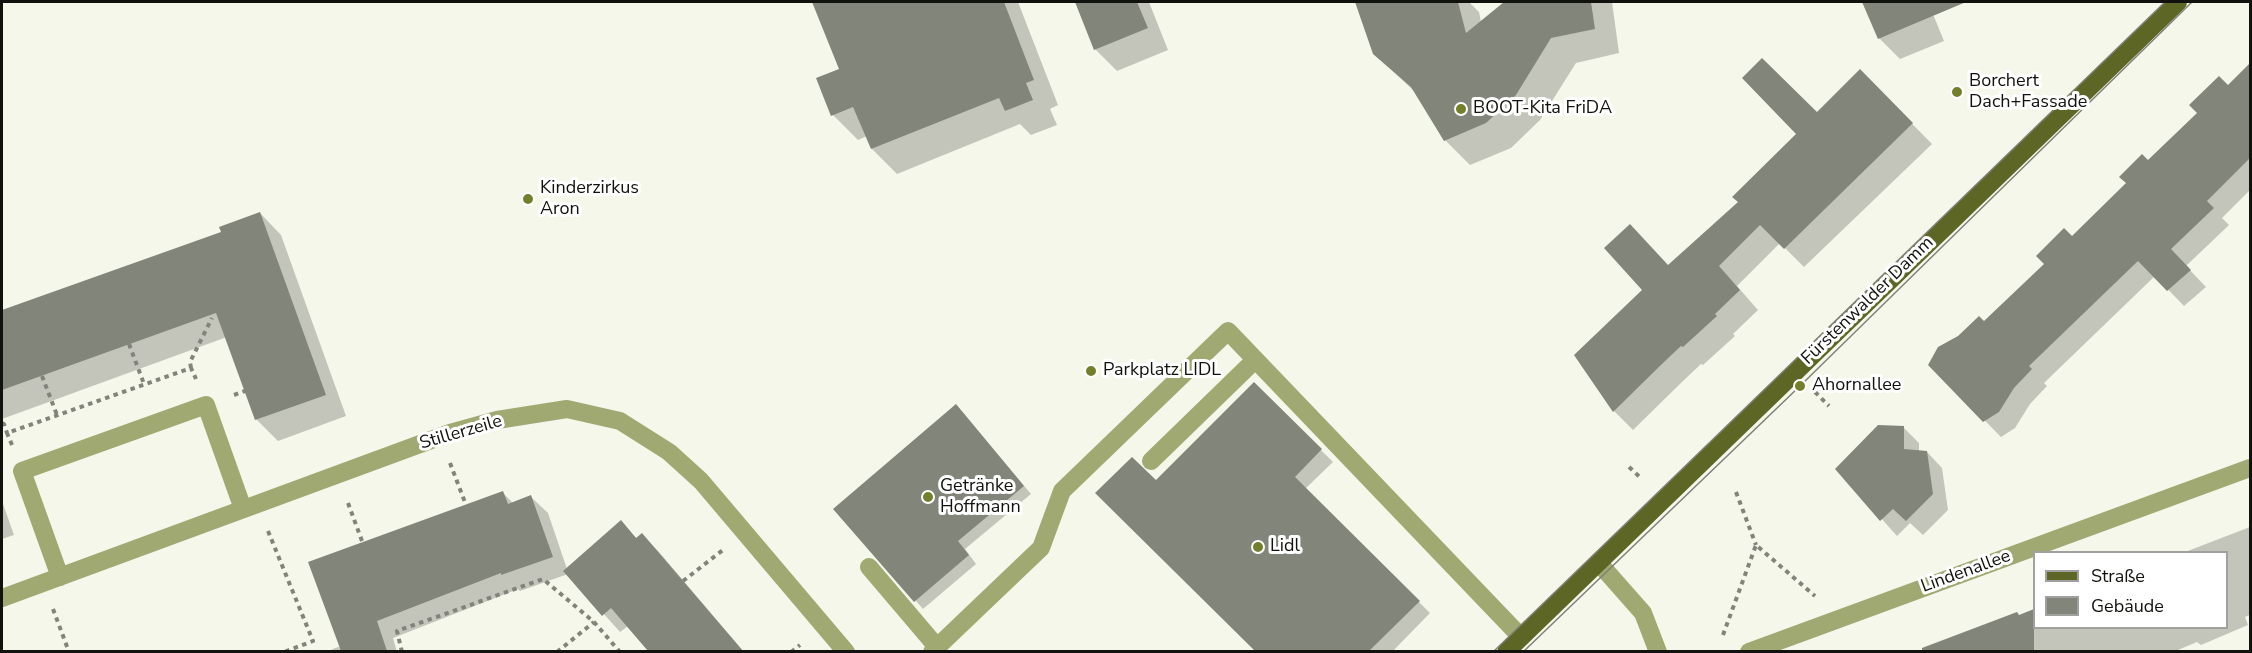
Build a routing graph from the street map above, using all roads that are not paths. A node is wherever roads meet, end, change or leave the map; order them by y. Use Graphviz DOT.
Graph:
graph roads {
  1 [pos="2178,2"];
  2 [pos="1255,360"];
  3 [pos="1151,461"];
  4 [pos="2250,468"];
  5 [pos="250,507"];
  6 [pos="1598,562"];
  7 [pos="869,567"];
  8 [pos="52,580"];
  9 [pos="2,598"];
  10 [pos="1521,637"];
  11 [pos="935,649"];
  12 [pos="846,651"];
  13 [pos="1506,651"];
  14 [pos="1658,651"];
  15 [pos="1749,651"];
  1 -- 6 [label="main road, Fürstenwalder Damm"];
  2 -- 3 [label="street"];
  2 -- 10 [label="street"];
  2 -- 11 [label="street"];
  4 -- 15 [label="street, Lindenallee"];
  5 -- 8 [label="street, Stillerzeile"];
  5 -- 8 [label="street"];
  5 -- 12 [label="street, Stillerzeile"];
  6 -- 10 [label="main road, Fürstenwalder Damm"];
  6 -- 14 [label="street"];
  7 -- 11 [label="street"];
  8 -- 9 [label="street, Stillerzeile"];
  10 -- 13 [label="main road, Fürstenwalder Damm"];
}
